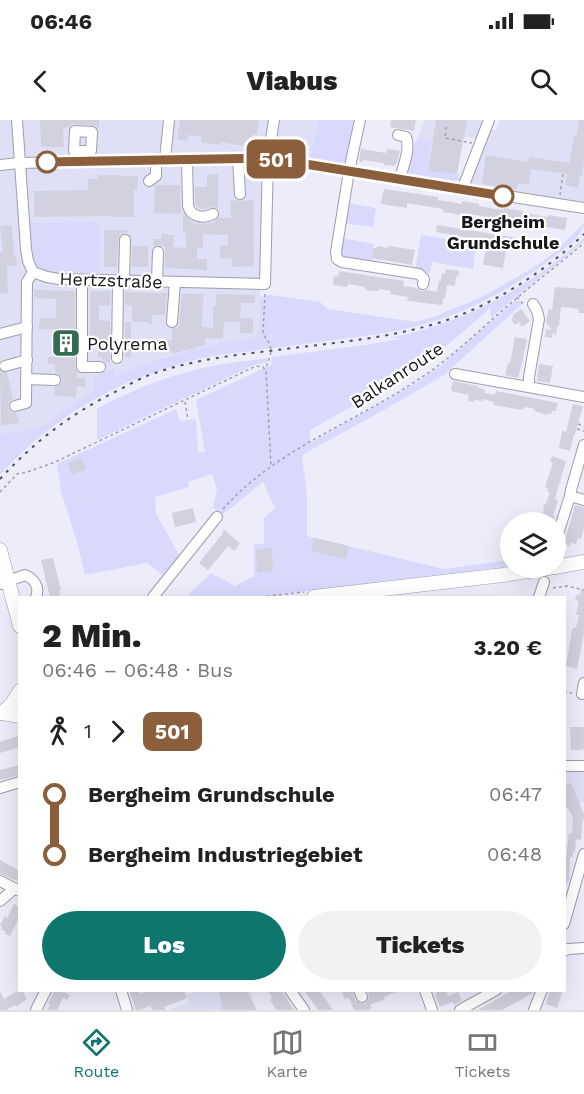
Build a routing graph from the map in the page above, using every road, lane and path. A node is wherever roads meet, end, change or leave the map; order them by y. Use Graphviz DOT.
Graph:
graph roads {
  1 [pos="17,120"];
  2 [pos="169,120"];
  3 [pos="275,120"];
  4 [pos="360,120"];
  5 [pos="489,120"];
  6 [pos="446,127"];
  7 [pos="398,135"];
  8 [pos="480,144"];
  9 [pos="268,158"];
  10 [pos="160,159"];
  11 [pos="187,159"];
  12 [pos="238,159"];
  13 [pos="19,163"];
  14 [pos="0,165"];
  15 [pos="349,171"];
  16 [pos="563,173"];
  17 [pos="400,180"];
  18 [pos="149,181"];
  19 [pos="462,190"];
  20 [pos="240,194"];
  21 [pos="559,205"];
  22 [pos="584,208"];
  23 [pos="213,214"];
  24 [pos="125,240"];
  25 [pos="584,243"];
  26 [pos="158,252"];
  27 [pos="33,272"];
  28 [pos="82,280"];
  29 [pos="121,281"];
  30 [pos="157,281"];
  31 [pos="175,282"];
  32 [pos="266,284"];
  33 [pos="423,284"];
  34 [pos="533,304"];
  35 [pos="172,322"];
  36 [pos="27,327"];
  37 [pos="0,334"];
  38 [pos="117,358"];
  39 [pos="27,360"];
  40 [pos="5,366"];
  41 [pos="100,367"];
  42 [pos="266,371"];
  43 [pos="455,374"];
  44 [pos="26,379"];
  45 [pos="55,380"];
  46 [pos="530,387"];
  47 [pos="584,397"];
  48 [pos="185,401"];
  49 [pos="15,406"];
  50 [pos="188,420"];
  51 [pos="578,424"];
  52 [pos="584,426"];
  53 [pos="577,429"];
  54 [pos="584,431"];
  55 [pos="584,445"];
  56 [pos="271,466"];
  57 [pos="0,492"];
  58 [pos="570,496"];
  59 [pos="584,500"];
  60 [pos="565,512"];
  61 [pos="217,517"];
  62 [pos="0,550"];
  63 [pos="584,562"];
  64 [pos="566,565"];
  65 [pos="500,575"];
  66 [pos="4,583"];
  67 [pos="542,590"];
  68 [pos="584,590"];
  69 [pos="36,596"];
  70 [pos="154,596"];
  71 [pos="323,596"];
  72 [pos="18,621"];
  73 [pos="584,683"];
  74 [pos="18,694"];
  75 [pos="584,694"];
  76 [pos="18,704"];
  77 [pos="1,713"];
  78 [pos="18,716"];
  79 [pos="566,766"];
  80 [pos="584,766"];
  81 [pos="18,783"];
  82 [pos="0,788"];
  83 [pos="584,854"];
  84 [pos="0,881"];
  85 [pos="17,890"];
  86 [pos="0,901"];
  87 [pos="566,917"];
  88 [pos="584,948"];
  89 [pos="566,950"];
  90 [pos="45,992"];
  91 [pos="122,992"];
  92 [pos="291,992"];
  93 [pos="426,992"];
  94 [pos="493,992"];
  95 [pos="541,992"];
  96 [pos="467,1008"];
  97 [pos="36,1010"];
  98 [pos="126,1010"];
  99 [pos="304,1010"];
  100 [pos="432,1010"];
  101 [pos="534,1010"];
  1 -- 13 [label="street, Hertzstraße"];
  2 -- 10 [label="street"];
  3 -- 9 [label="street"];
  4 -- 15 [label="street"];
  5 -- 8 [label="street"];
  6 -- 8 [label="path"];
  7 -- 17 [label="street"];
  8 -- 19 [label="street"];
  9 -- 12 [label="street"];
  9 -- 15 [label="street"];
  9 -- 32 [label="street"];
  10 -- 11 [label="street"];
  10 -- 13 [label="street"];
  10 -- 18 [label="street"];
  11 -- 12 [label="street"];
  11 -- 23 [label="street"];
  12 -- 20 [label="street"];
  13 -- 14 [label="street"];
  13 -- 27 [label="street, Hertzstraße"];
  15 -- 17 [label="street"];
  15 -- 33 [label="street"];
  16 -- 21 [label="path"];
  17 -- 19 [label="street"];
  19 -- 21 [label="street"];
  21 -- 22 [label="street"];
  24 -- 29 [label="street"];
  25 -- 56 [label="path, Balkanroute"];
  26 -- 30 [label="street"];
  27 -- 28 [label="street, Hertzstraße"];
  27 -- 36 [label="street"];
  28 -- 29 [label="street, Hertzstraße"];
  28 -- 41 [label="street"];
  29 -- 30 [label="street, Hertzstraße"];
  29 -- 38 [label="street"];
  30 -- 31 [label="street, Hertzstraße"];
  31 -- 32 [label="street, Hertzstraße"];
  31 -- 35 [label="street"];
  32 -- 42 [label="path"];
  34 -- 46 [label="street"];
  36 -- 37 [label="street"];
  36 -- 39 [label="street"];
  39 -- 40 [label="street"];
  39 -- 44 [label="street"];
  42 -- 48 [label="path"];
  42 -- 56 [label="path"];
  43 -- 46 [label="street"];
  44 -- 45 [label="street"];
  44 -- 49 [label="street"];
  46 -- 47 [label="street"];
  48 -- 50 [label="path"];
  48 -- 57 [label="path"];
  51 -- 52 [label="path"];
  53 -- 54 [label="path"];
  55 -- 58 [label="street"];
  56 -- 61 [label="path, Balkanroute"];
  58 -- 59 [label="street"];
  58 -- 60 [label="street"];
  61 -- 70 [label="street"];
  62 -- 66 [label="main road"];
  63 -- 64 [label="main road"];
  65 -- 71 [label="main road"];
  66 -- 69 [label="street"];
  66 -- 72 [label="main road"];
  67 -- 68 [label="path"];
  73 -- 75 [label="street"];
  74 -- 77 [label="main road"];
  76 -- 77 [label="main road"];
  77 -- 78 [label="main road"];
  79 -- 80 [label="street"];
  81 -- 82 [label="street"];
  83 -- 87 [label="street"];
  84 -- 85 [label="street"];
  85 -- 86 [label="street"];
  88 -- 89 [label="street"];
  90 -- 97 [label="street"];
  91 -- 98 [label="street"];
  92 -- 99 [label="street"];
  93 -- 100 [label="street"];
  94 -- 96 [label="street"];
  95 -- 101 [label="street"];
}
